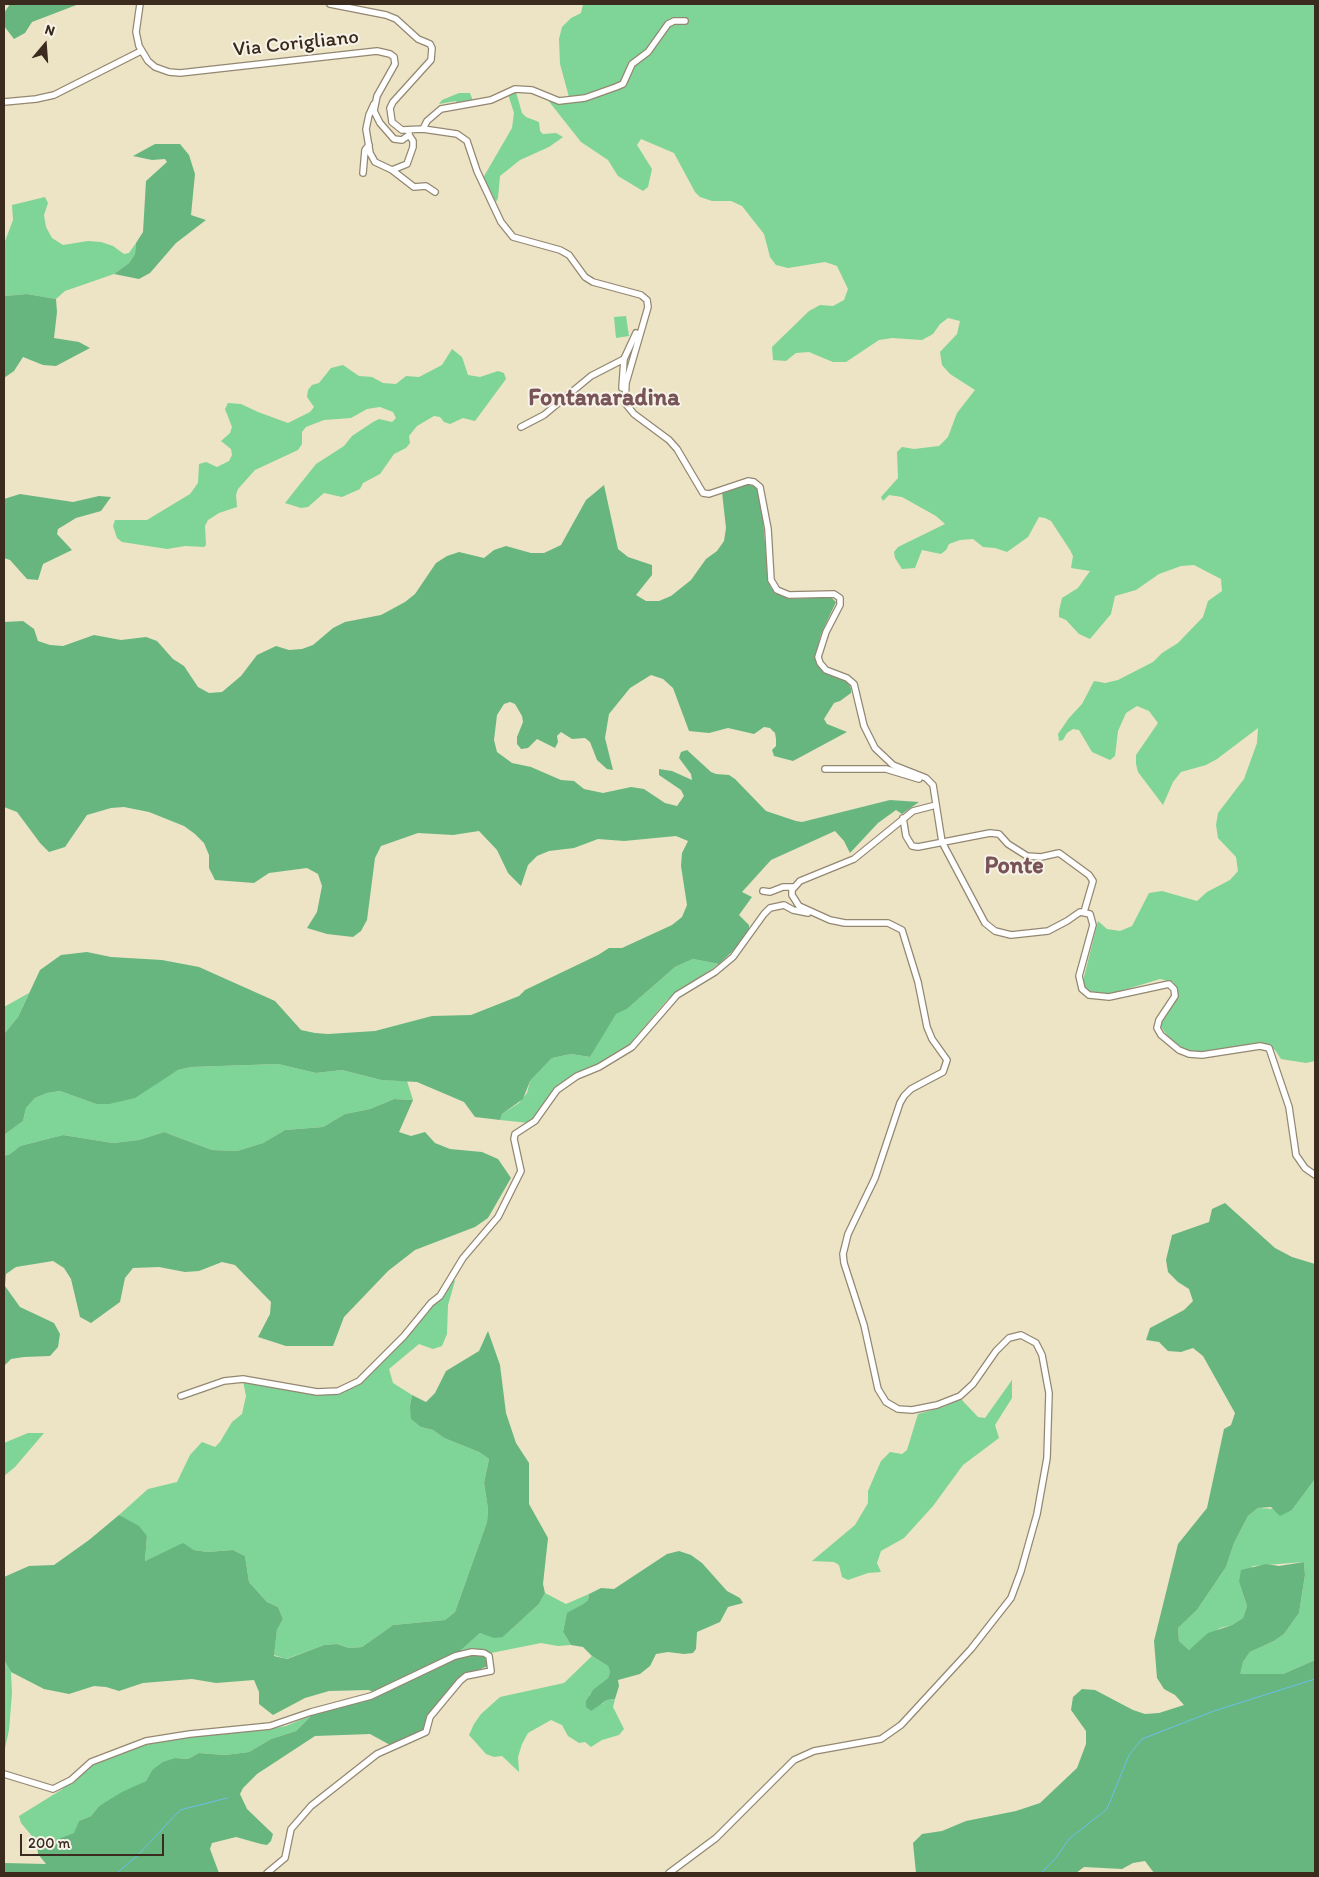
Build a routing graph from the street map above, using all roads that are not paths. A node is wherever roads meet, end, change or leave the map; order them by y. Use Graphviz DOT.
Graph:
graph roads {
  1 [pos="140,4"];
  2 [pos="330,4"];
  3 [pos="685,21"];
  4 [pos="141,51"];
  5 [pos="4,102"];
  6 [pos="374,104"];
  7 [pos="423,130"];
  8 [pos="409,133"];
  9 [pos="369,145"];
  10 [pos="392,170"];
  11 [pos="363,173"];
  12 [pos="435,192"];
  13 [pos="641,325"];
  14 [pos="624,359"];
  15 [pos="624,393"];
  16 [pos="521,427"];
  17 [pos="825,769"];
  18 [pos="926,778"];
  19 [pos="936,805"];
  20 [pos="903,818"];
  21 [pos="942,842"];
  22 [pos="794,887"];
  23 [pos="763,891"];
  24 [pos="809,912"];
  25 [pos="1084,912"];
  26 [pos="1315,1175"];
  27 [pos="181,1396"];
  28 [pos="4,1774"];
  29 [pos="267,1873"];
  30 [pos="669,1873"];
  1 -- 4 [label="street"];
  2 -- 8 [label="street"];
  3 -- 7 [label="street"];
  4 -- 5 [label="street"];
  4 -- 6 [label="street, Via Corigliano"];
  6 -- 8 [label="street"];
  6 -- 9 [label="street"];
  7 -- 8 [label="street"];
  7 -- 13 [label="street"];
  8 -- 10 [label="street"];
  9 -- 10 [label="street"];
  9 -- 11 [label="street"];
  10 -- 12 [label="street"];
  13 -- 14 [label="street"];
  13 -- 15 [label="street"];
  14 -- 15 [label="street"];
  14 -- 16 [label="street"];
  15 -- 18 [label="street"];
  17 -- 18 [label="street"];
  18 -- 19 [label="street"];
  19 -- 20 [label="street"];
  19 -- 21 [label="street"];
  20 -- 21 [label="street"];
  20 -- 22 [label="street"];
  21 -- 25 [label="street"];
  21 -- 25 [label="street"];
  22 -- 23 [label="street"];
  22 -- 24 [label="street"];
  24 -- 27 [label="street"];
  24 -- 30 [label="street"];
  25 -- 26 [label="street"];
  28 -- 29 [label="street"];
}
